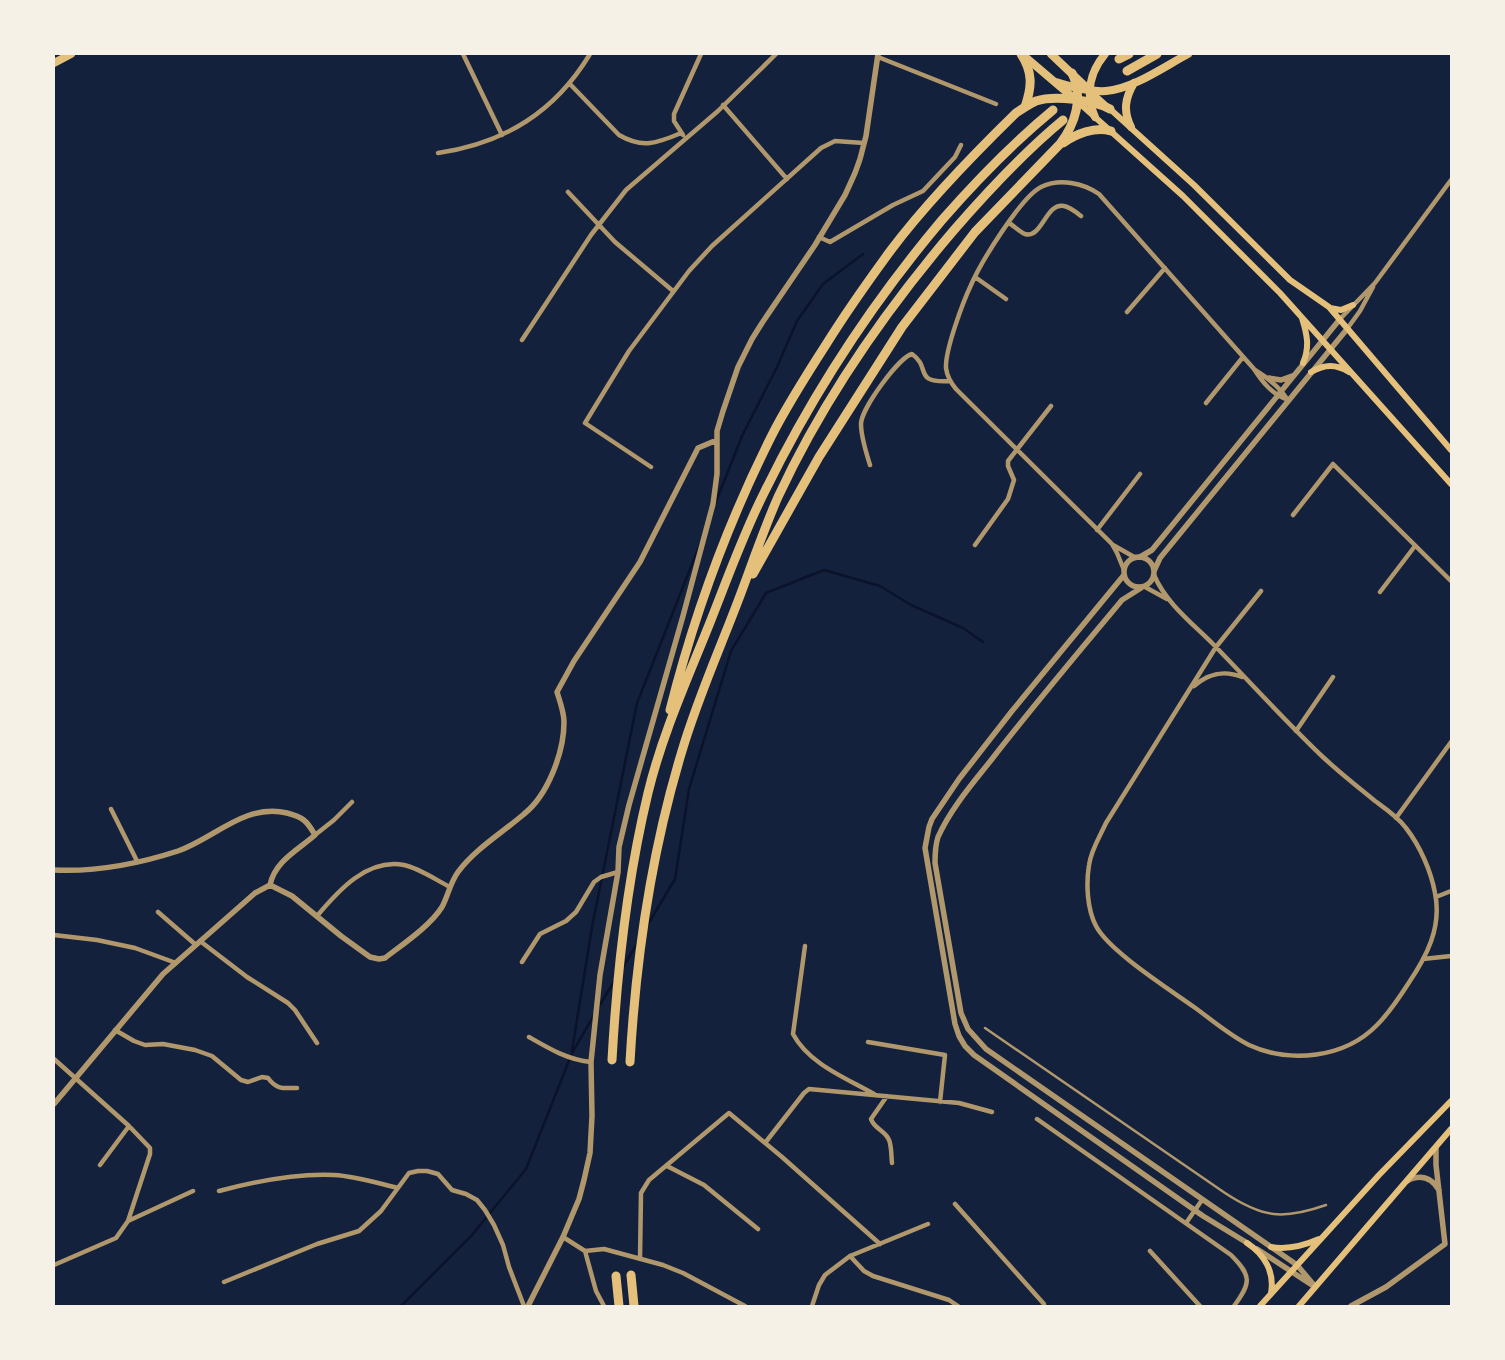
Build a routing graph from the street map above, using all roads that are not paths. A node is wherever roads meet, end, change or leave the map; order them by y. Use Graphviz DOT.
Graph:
graph roads {
  1 [pos="72,54"];
  2 [pos="463,54"];
  3 [pos="590,54"];
  4 [pos="702,54"];
  5 [pos="776,54"];
  6 [pos="1021,54"];
  7 [pos="1063,54"];
  8 [pos="1105,54"];
  9 [pos="1129,54"];
  10 [pos="1157,54"];
  11 [pos="1188,54"];
  12 [pos="1053,55"];
  13 [pos="878,56"];
  14 [pos="1120,59"];
  15 [pos="54,63"];
  16 [pos="1127,71"];
  17 [pos="1072,73"];
  18 [pos="1056,82"];
  19 [pos="1134,83"];
  20 [pos="569,84"];
  21 [pos="1077,88"];
  22 [pos="1089,90"];
  23 [pos="1078,101"];
  24 [pos="1091,103"];
  25 [pos="996,104"];
  26 [pos="723,105"];
  27 [pos="1025,107"];
  28 [pos="1110,109"];
  29 [pos="1053,110"];
  30 [pos="1095,117"];
  31 [pos="1063,120"];
  32 [pos="1131,128"];
  33 [pos="1111,131"];
  34 [pos="682,133"];
  35 [pos="502,134"];
  36 [pos="686,138"];
  37 [pos="864,143"];
  38 [pos="1060,144"];
  39 [pos="961,145"];
  40 [pos="438,153"];
  41 [pos="787,179"];
  42 [pos="1451,180"];
  43 [pos="568,192"];
  44 [pos="1081,216"];
  45 [pos="1009,223"];
  46 [pos="599,224"];
  47 [pos="819,237"];
  48 [pos="1165,268"];
  49 [pos="975,276"];
  50 [pos="1375,283"];
  51 [pos="673,291"];
  52 [pos="1006,299"];
  53 [pos="1353,305"];
  54 [pos="1329,307"];
  55 [pos="1127,312"];
  56 [pos="1300,314"];
  57 [pos="1340,320"];
  58 [pos="1347,328"];
  59 [pos="522,340"];
  60 [pos="1323,340"];
  61 [pos="1330,348"];
  62 [pos="1243,357"];
  63 [pos="1303,363"];
  64 [pos="1254,369"];
  65 [pos="1311,372"];
  66 [pos="1294,375"];
  67 [pos="1356,377"];
  68 [pos="1268,378"];
  69 [pos="950,381"];
  70 [pos="1282,390"];
  71 [pos="1277,396"];
  72 [pos="1288,400"];
  73 [pos="1206,403"];
  74 [pos="1051,406"];
  75 [pos="716,440"];
  76 [pos="1018,450"];
  77 [pos="1451,450"];
  78 [pos="870,465"];
  79 [pos="651,467"];
  80 [pos="1140,474"];
  81 [pos="1451,484"];
  82 [pos="1293,515"];
  83 [pos="1097,530"];
  84 [pos="1112,544"];
  85 [pos="975,545"];
  86 [pos="1415,546"];
  87 [pos="1138,558"];
  88 [pos="1124,572"];
  89 [pos="1154,573"];
  90 [pos="1451,581"];
  91 [pos="1143,587"];
  92 [pos="1261,591"];
  93 [pos="1380,592"];
  94 [pos="1172,602"];
  95 [pos="737,603"];
  96 [pos="1216,647"];
  97 [pos="1333,677"];
  98 [pos="1245,678"];
  99 [pos="1190,690"];
  100 [pos="1296,731"];
  101 [pos="1451,742"];
  102 [pos="660,746"];
  103 [pos="352,802"];
  104 [pos="111,809"];
  105 [pos="1396,818"];
  106 [pos="316,835"];
  107 [pos="137,861"];
  108 [pos="54,870"];
  109 [pos="618,872"];
  110 [pos="270,885"];
  111 [pos="450,887"];
  112 [pos="1451,891"];
  113 [pos="1436,897"];
  114 [pos="158,912"];
  115 [pos="317,916"];
  116 [pos="54,935"];
  117 [pos="198,943"];
  118 [pos="805,946"];
  119 [pos="1451,956"];
  120 [pos="1423,959"];
  121 [pos="522,962"];
  122 [pos="176,963"];
  123 [pos="985,1028"];
  124 [pos="115,1030"];
  125 [pos="529,1037"];
  126 [pos="868,1042"];
  127 [pos="317,1043"];
  128 [pos="54,1059"];
  129 [pos="612,1060"];
  130 [pos="591,1062"];
  131 [pos="630,1062"];
  132 [pos="75,1078"];
  133 [pos="297,1088"];
  134 [pos="877,1095"];
  135 [pos="887,1096"];
  136 [pos="1451,1101"];
  137 [pos="940,1102"];
  138 [pos="54,1104"];
  139 [pos="992,1112"];
  140 [pos="1037,1119"];
  141 [pos="129,1126"];
  142 [pos="1451,1129"];
  143 [pos="765,1143"];
  144 [pos="1436,1147"];
  145 [pos="892,1163"];
  146 [pos="100,1165"];
  147 [pos="667,1166"];
  148 [pos="1405,1182"];
  149 [pos="398,1188"];
  150 [pos="1440,1190"];
  151 [pos="193,1191"];
  152 [pos="219,1191"];
  153 [pos="1202,1200"];
  154 [pos="956,1204"];
  155 [pos="1326,1205"];
  156 [pos="1194,1210"];
  157 [pos="128,1221"];
  158 [pos="1186,1223"];
  159 [pos="928,1224"];
  160 [pos="758,1229"];
  161 [pos="564,1237"];
  162 [pos="1322,1237"];
  163 [pos="1248,1243"];
  164 [pos="880,1244"];
  165 [pos="1271,1246"];
  166 [pos="585,1251"];
  167 [pos="1150,1251"];
  168 [pos="850,1256"];
  169 [pos="640,1259"];
  170 [pos="54,1265"];
  171 [pos="1297,1265"];
  172 [pos="1290,1272"];
  173 [pos="631,1275"];
  174 [pos="616,1276"];
  175 [pos="224,1282"];
  176 [pos="1315,1287"];
  177 [pos="1271,1294"];
  178 [pos="524,1306"];
  179 [pos="528,1306"];
  180 [pos="604,1306"];
  181 [pos="618,1306"];
  182 [pos="634,1306"];
  183 [pos="745,1306"];
  184 [pos="812,1306"];
  185 [pos="958,1306"];
  186 [pos="1044,1306"];
  187 [pos="1200,1306"];
  188 [pos="1234,1306"];
  189 [pos="1260,1306"];
  190 [pos="1298,1306"];
  191 [pos="1351,1306"];
  1 -- 15 [label="highway"];
  2 -- 35 [label="street"];
  3 -- 20 [label="street"];
  4 -- 34 [label="street"];
  5 -- 26 [label="street"];
  6 -- 18 [label="highway"];
  6 -- 27 [label="highway"];
  7 -- 12 [label="highway"];
  8 -- 22 [label="highway"];
  9 -- 14 [label="highway"];
  10 -- 16 [label="highway"];
  11 -- 19 [label="highway"];
  12 -- 17 [label="highway"];
  13 -- 25 [label="street"];
  13 -- 37 [label="street"];
  17 -- 21 [label="highway"];
  17 -- 22 [label="highway"];
  18 -- 21 [label="highway"];
  18 -- 23 [label="highway"];
  19 -- 22 [label="highway"];
  19 -- 32 [label="highway"];
  20 -- 34 [label="street"];
  20 -- 35 [label="street"];
  21 -- 22 [label="highway"];
  21 -- 23 [label="highway"];
  22 -- 24 [label="highway"];
  22 -- 28 [label="main road"];
  23 -- 24 [label="highway"];
  23 -- 27 [label="highway"];
  23 -- 30 [label="main road"];
  23 -- 38 [label="highway"];
  24 -- 28 [label="highway"];
  24 -- 30 [label="highway"];
  26 -- 36 [label="street"];
  26 -- 41 [label="street"];
  27 -- 102 [label="highway"];
  28 -- 32 [label="main road"];
  29 -- 102 [label="highway"];
  30 -- 33 [label="main road"];
  31 -- 95 [label="highway"];
  32 -- 54 [label="main road"];
  33 -- 38 [label="highway"];
  33 -- 56 [label="main road"];
  34 -- 36 [label="street"];
  35 -- 40 [label="street"];
  36 -- 46 [label="street"];
  37 -- 41 [label="street"];
  37 -- 47 [label="street"];
  38 -- 95 [label="highway"];
  39 -- 47 [label="street"];
  41 -- 51 [label="street"];
  42 -- 50 [label="street"];
  43 -- 46 [label="street"];
  44 -- 45 [label="street"];
  45 -- 48 [label="street"];
  45 -- 49 [label="street"];
  46 -- 51 [label="street"];
  46 -- 59 [label="street"];
  47 -- 75 [label="street"];
  48 -- 55 [label="street"];
  48 -- 62 [label="street"];
  49 -- 52 [label="street"];
  49 -- 69 [label="street"];
  50 -- 53 [label="street"];
  50 -- 58 [label="street"];
  51 -- 79 [label="street"];
  53 -- 54 [label="main road"];
  53 -- 57 [label="street"];
  54 -- 57 [label="main road"];
  56 -- 60 [label="main road"];
  56 -- 63 [label="main road"];
  57 -- 58 [label="main road"];
  57 -- 60 [label="street"];
  58 -- 61 [label="street"];
  58 -- 77 [label="main road"];
  60 -- 61 [label="main road"];
  60 -- 63 [label="street"];
  61 -- 65 [label="street"];
  61 -- 67 [label="main road"];
  62 -- 64 [label="street"];
  62 -- 73 [label="street"];
  63 -- 66 [label="street"];
  64 -- 68 [label="street"];
  64 -- 71 [label="street"];
  65 -- 67 [label="main road"];
  65 -- 72 [label="street"];
  66 -- 68 [label="street"];
  66 -- 70 [label="street"];
  67 -- 81 [label="main road"];
  68 -- 70 [label="street"];
  69 -- 76 [label="street"];
  69 -- 78 [label="street"];
  70 -- 71 [label="street"];
  70 -- 72 [label="street"];
  71 -- 72 [label="street"];
  71 -- 87 [label="street"];
  72 -- 89 [label="street"];
  74 -- 76 [label="street"];
  75 -- 109 [label="street"];
  75 -- 111 [label="street"];
  76 -- 83 [label="street"];
  76 -- 85 [label="street"];
  80 -- 83 [label="street"];
  82 -- 86 [label="street"];
  83 -- 84 [label="street"];
  84 -- 87 [label="street"];
  84 -- 88 [label="street"];
  86 -- 90 [label="street"];
  86 -- 93 [label="street"];
  87 -- 88 [label="street"];
  87 -- 89 [label="street"];
  88 -- 91 [label="street"];
  88 -- 156 [label="street"];
  89 -- 91 [label="street"];
  89 -- 94 [label="street"];
  91 -- 94 [label="street"];
  91 -- 153 [label="street"];
  92 -- 96 [label="street"];
  94 -- 96 [label="street"];
  95 -- 131 [label="highway"];
  96 -- 98 [label="street"];
  96 -- 99 [label="street"];
  97 -- 100 [label="street"];
  98 -- 99 [label="street"];
  98 -- 100 [label="street"];
  99 -- 120 [label="street"];
  100 -- 105 [label="street"];
  101 -- 105 [label="street"];
  102 -- 129 [label="highway"];
  103 -- 106 [label="street"];
  104 -- 107 [label="street"];
  105 -- 113 [label="street"];
  106 -- 107 [label="street"];
  106 -- 110 [label="street"];
  107 -- 108 [label="street"];
  109 -- 121 [label="street"];
  109 -- 130 [label="street"];
  110 -- 115 [label="street"];
  110 -- 117 [label="street"];
  111 -- 115 [label="street"];
  111 -- 115 [label="street"];
  112 -- 113 [label="street"];
  113 -- 120 [label="street"];
  114 -- 117 [label="street"];
  116 -- 122 [label="street"];
  117 -- 122 [label="street"];
  117 -- 127 [label="street"];
  118 -- 134 [label="street"];
  119 -- 120 [label="street"];
  122 -- 124 [label="street"];
  123 -- 155 [label="lane"];
  124 -- 132 [label="street"];
  124 -- 133 [label="street"];
  125 -- 130 [label="street"];
  126 -- 137 [label="street"];
  128 -- 132 [label="street"];
  130 -- 161 [label="street"];
  132 -- 138 [label="street"];
  132 -- 141 [label="street"];
  134 -- 135 [label="street"];
  134 -- 143 [label="street"];
  135 -- 137 [label="street"];
  135 -- 145 [label="street"];
  136 -- 162 [label="main road"];
  137 -- 139 [label="street"];
  140 -- 158 [label="street"];
  141 -- 146 [label="street"];
  141 -- 157 [label="street"];
  142 -- 144 [label="main road"];
  143 -- 147 [label="street"];
  143 -- 164 [label="street"];
  144 -- 148 [label="main road"];
  144 -- 150 [label="street"];
  147 -- 160 [label="street"];
  147 -- 169 [label="street"];
  148 -- 150 [label="street"];
  148 -- 176 [label="main road"];
  149 -- 152 [label="street"];
  149 -- 175 [label="street"];
  149 -- 178 [label="street"];
  150 -- 191 [label="street"];
  151 -- 157 [label="street"];
  153 -- 156 [label="street"];
  153 -- 165 [label="street"];
  154 -- 186 [label="street"];
  156 -- 158 [label="street"];
  156 -- 163 [label="street"];
  157 -- 170 [label="street"];
  158 -- 188 [label="street"];
  159 -- 164 [label="street"];
  161 -- 166 [label="street"];
  161 -- 179 [label="street"];
  162 -- 165 [label="main road"];
  162 -- 171 [label="main road"];
  163 -- 172 [label="street"];
  163 -- 177 [label="main road"];
  164 -- 168 [label="street"];
  165 -- 171 [label="street"];
  166 -- 169 [label="street"];
  166 -- 180 [label="street"];
  167 -- 187 [label="street"];
  168 -- 184 [label="street"];
  168 -- 185 [label="street"];
  169 -- 183 [label="street"];
  171 -- 172 [label="main road"];
  171 -- 176 [label="street"];
  172 -- 176 [label="street"];
  172 -- 177 [label="main road"];
  173 -- 182 [label="highway"];
  174 -- 181 [label="highway"];
  176 -- 190 [label="main road"];
  177 -- 189 [label="main road"];
}
